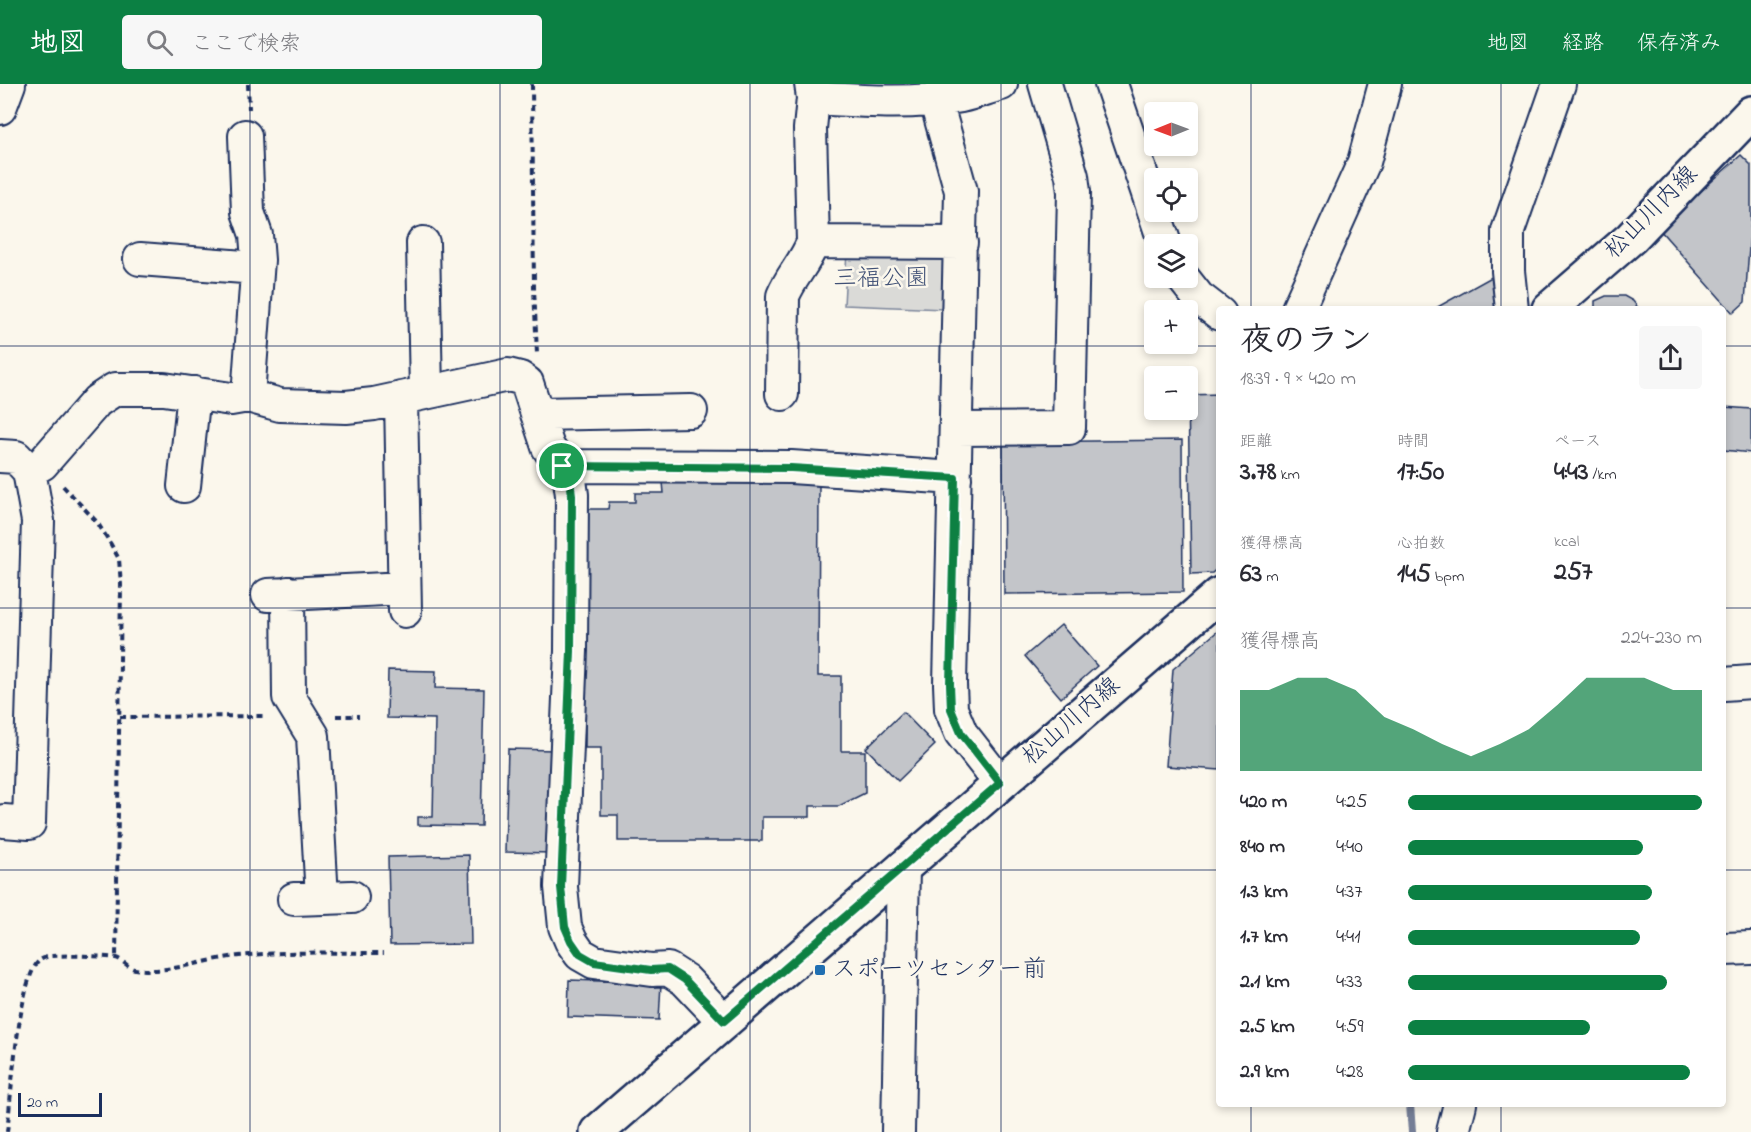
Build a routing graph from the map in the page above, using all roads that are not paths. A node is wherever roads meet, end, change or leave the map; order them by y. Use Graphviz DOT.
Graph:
graph roads {
  1 [pos="9,84"];
  2 [pos="1000,84"];
  3 [pos="1045,84"];
  4 [pos="1111,84"];
  5 [pos="1385,84"];
  6 [pos="1559,84"];
  7 [pos="812,91"];
  8 [pos="935,98"];
  9 [pos="0,108"];
  10 [pos="1751,113"];
  11 [pos="245,136"];
  12 [pos="1162,234"];
  13 [pos="813,242"];
  14 [pos="423,243"];
  15 [pos="961,243"];
  16 [pos="140,260"];
  17 [pos="257,268"];
  18 [pos="1191,288"];
  19 [pos="1299,306"];
  20 [pos="1512,306"];
  21 [pos="1552,306"];
  22 [pos="1216,311"];
  23 [pos="194,393"];
  24 [pos="782,394"];
  25 [pos="413,395"];
  26 [pos="248,396"];
  27 [pos="691,411"];
  28 [pos="537,414"];
  29 [pos="956,429"];
  30 [pos="0,456"];
  31 [pos="562,466"];
  32 [pos="36,468"];
  33 [pos="955,478"];
  34 [pos="184,486"];
  35 [pos="1216,597"];
  36 [pos="1751,681"];
  37 [pos="1726,684"];
  38 [pos="1000,783"];
  39 [pos="4,821"];
  40 [pos="903,867"];
  41 [pos="323,898"];
  42 [pos="1751,948"];
  43 [pos="1726,949"];
  44 [pos="724,1021"];
  45 [pos="1460,1107"];
  46 [pos="597,1132"];
  47 [pos="898,1132"];
  48 [pos="1453,1132"];
  1 -- 9 [label="street"];
  2 -- 8 [label="street"];
  3 -- 29 [label="street"];
  4 -- 12 [label="street"];
  5 -- 19 [label="street"];
  6 -- 20 [label="street"];
  7 -- 8 [label="street"];
  7 -- 13 [label="street"];
  8 -- 15 [label="street"];
  10 -- 21 [label="main road, 松山川内線"];
  11 -- 17 [label="street"];
  13 -- 15 [label="street"];
  13 -- 24 [label="street"];
  14 -- 25 [label="street"];
  15 -- 29 [label="street"];
  16 -- 17 [label="street"];
  17 -- 26 [label="street"];
  18 -- 22 [label="street"];
  23 -- 26 [label="street"];
  23 -- 32 [label="street"];
  23 -- 34 [label="street"];
  25 -- 26 [label="street"];
  25 -- 28 [label="street"];
  25 -- 41 [label="street"];
  27 -- 28 [label="street"];
  28 -- 31 [label="street"];
  29 -- 33 [label="street"];
  30 -- 32 [label="street"];
  31 -- 33 [label="street"];
  31 -- 44 [label="street"];
  32 -- 39 [label="street"];
  33 -- 38 [label="street"];
  35 -- 38 [label="main road, 松山川内線"];
  36 -- 37 [label="street"];
  38 -- 40 [label="main road, 松山川内線"];
  40 -- 44 [label="main road, 松山川内線"];
  40 -- 47 [label="street"];
  42 -- 43 [label="street"];
  44 -- 46 [label="main road, 松山川内線"];
  45 -- 48 [label="street"];
}
